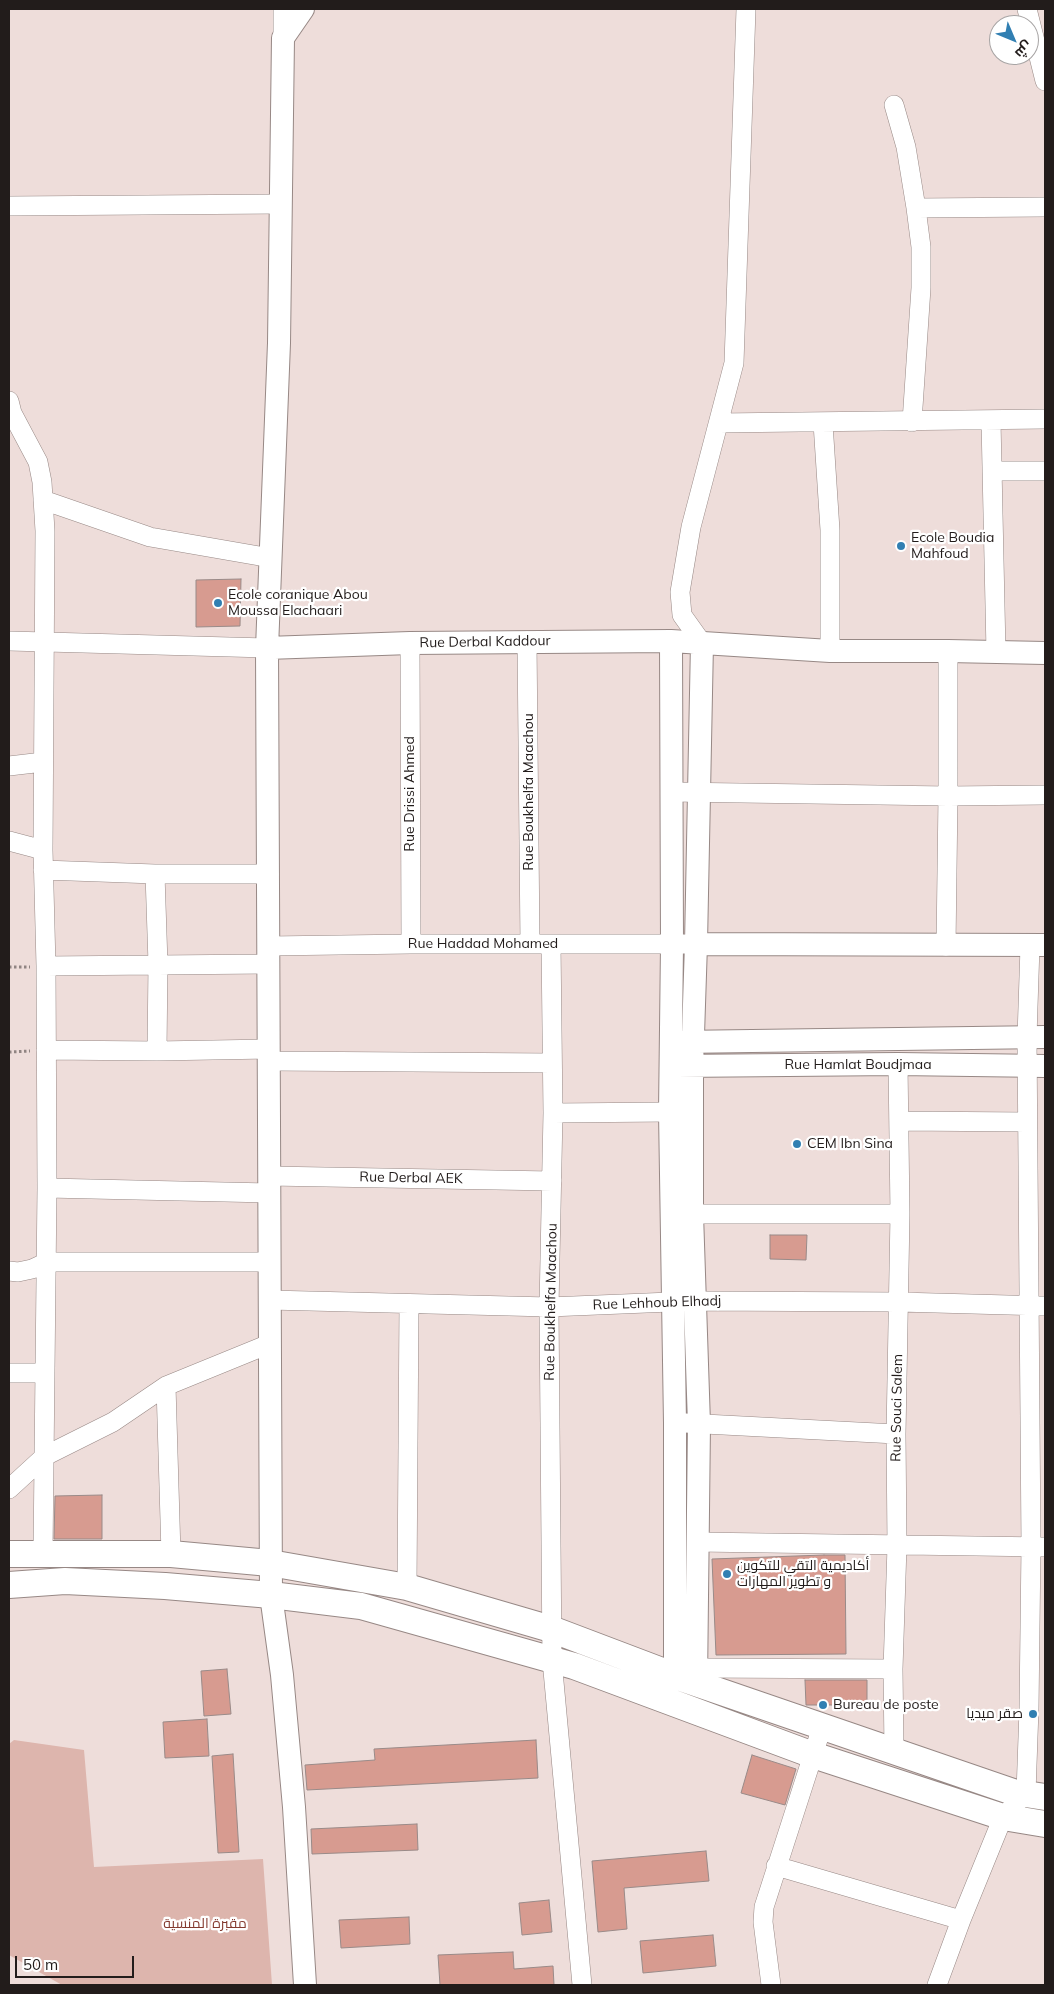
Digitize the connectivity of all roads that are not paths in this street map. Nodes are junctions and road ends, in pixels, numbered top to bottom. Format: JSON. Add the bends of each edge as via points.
{"nodes":[{"id":1,"x":283,"y":9,"type":"edge"},
{"id":2,"x":303,"y":9,"type":"edge"},
{"id":3,"x":746,"y":9,"type":"edge"},
{"id":4,"x":1026,"y":9,"type":"edge"},
{"id":5,"x":283,"y":38,"type":"junction"},
{"id":6,"x":1045,"y":81,"type":"edge"},
{"id":7,"x":894,"y":105,"type":"dead end"},
{"id":8,"x":281,"y":204,"type":"junction"},
{"id":9,"x":9,"y":205,"type":"edge"},
{"id":10,"x":1045,"y":207,"type":"edge"},
{"id":11,"x":916,"y":208,"type":"junction"},
{"id":12,"x":10,"y":409,"type":"edge"},
{"id":13,"x":1045,"y":419,"type":"edge"},
{"id":14,"x":991,"y":421,"type":"junction"},
{"id":15,"x":912,"y":422,"type":"junction"},
{"id":16,"x":719,"y":423,"type":"junction"},
{"id":17,"x":823,"y":423,"type":"junction"},
{"id":18,"x":992,"y":470,"type":"junction"},
{"id":19,"x":1045,"y":471,"type":"edge"},
{"id":20,"x":43,"y":500,"type":"junction"},
{"id":21,"x":270,"y":558,"type":"junction"},
{"id":22,"x":682,"y":615,"type":"junction"},
{"id":23,"x":9,"y":641,"type":"edge"},
{"id":24,"x":528,"y":641,"type":"junction"},
{"id":25,"x":671,"y":641,"type":"junction"},
{"id":26,"x":44,"y":642,"type":"junction"},
{"id":27,"x":410,"y":643,"type":"junction"},
{"id":28,"x":702,"y":643,"type":"junction"},
{"id":29,"x":267,"y":648,"type":"junction"},
{"id":30,"x":830,"y":651,"type":"junction"},
{"id":31,"x":948,"y":651,"type":"junction"},
{"id":32,"x":996,"y":652,"type":"junction"},
{"id":33,"x":1045,"y":653,"type":"edge"},
{"id":34,"x":44,"y":762,"type":"junction"},
{"id":35,"x":9,"y":766,"type":"edge"},
{"id":36,"x":672,"y":792,"type":"junction"},
{"id":37,"x":700,"y":793,"type":"junction"},
{"id":38,"x":1045,"y":795,"type":"edge"},
{"id":39,"x":948,"y":796,"type":"junction"},
{"id":40,"x":9,"y":841,"type":"edge"},
{"id":41,"x":43,"y":850,"type":"junction"},
{"id":42,"x":43,"y":870,"type":"junction"},
{"id":43,"x":155,"y":874,"type":"junction"},
{"id":44,"x":269,"y":874,"type":"junction"},
{"id":45,"x":410,"y":944,"type":"junction"},
{"id":46,"x":530,"y":944,"type":"junction"},
{"id":47,"x":551,"y":944,"type":"junction"},
{"id":48,"x":696,"y":944,"type":"junction"},
{"id":49,"x":672,"y":945,"type":"junction"},
{"id":50,"x":1038,"y":945,"type":"edge"},
{"id":51,"x":946,"y":946,"type":"junction"},
{"id":52,"x":268,"y":955,"type":"junction"},
{"id":53,"x":158,"y":964,"type":"junction"},
{"id":54,"x":46,"y":966,"type":"junction"},
{"id":55,"x":1036,"y":1037,"type":"edge"},
{"id":56,"x":682,"y":1042,"type":"junction"},
{"id":57,"x":46,"y":1050,"type":"junction"},
{"id":58,"x":157,"y":1051,"type":"junction"},
{"id":59,"x":269,"y":1055,"type":"junction"},
{"id":60,"x":552,"y":1063,"type":"junction"},
{"id":61,"x":898,"y":1064,"type":"junction"},
{"id":62,"x":681,"y":1066,"type":"junction"},
{"id":63,"x":1036,"y":1066,"type":"edge"},
{"id":64,"x":670,"y":1112,"type":"junction"},
{"id":65,"x":554,"y":1113,"type":"junction"},
{"id":66,"x":900,"y":1121,"type":"junction"},
{"id":67,"x":1028,"y":1122,"type":"junction"},
{"id":68,"x":552,"y":1180,"type":"junction"},
{"id":69,"x":269,"y":1185,"type":"junction"},
{"id":70,"x":47,"y":1188,"type":"junction"},
{"id":71,"x":692,"y":1214,"type":"junction"},
{"id":72,"x":900,"y":1214,"type":"junction"},
{"id":73,"x":47,"y":1262,"type":"junction"},
{"id":74,"x":269,"y":1262,"type":"junction"},
{"id":75,"x":9,"y":1271,"type":"edge"},
{"id":76,"x":268,"y":1300,"type":"junction"},
{"id":77,"x":695,"y":1301,"type":"junction"},
{"id":78,"x":672,"y":1302,"type":"junction"},
{"id":79,"x":899,"y":1302,"type":"junction"},
{"id":80,"x":409,"y":1304,"type":"junction"},
{"id":81,"x":1037,"y":1306,"type":"edge"},
{"id":82,"x":549,"y":1307,"type":"junction"},
{"id":83,"x":269,"y":1344,"type":"junction"},
{"id":84,"x":9,"y":1372,"type":"edge"},
{"id":85,"x":45,"y":1373,"type":"junction"},
{"id":86,"x":166,"y":1386,"type":"junction"},
{"id":87,"x":675,"y":1423,"type":"junction"},
{"id":88,"x":699,"y":1424,"type":"junction"},
{"id":89,"x":896,"y":1434,"type":"junction"},
{"id":90,"x":45,"y":1456,"type":"junction"},
{"id":91,"x":9,"y":1489,"type":"edge"},
{"id":92,"x":697,"y":1542,"type":"junction"},
{"id":93,"x":897,"y":1546,"type":"junction"},
{"id":94,"x":1038,"y":1547,"type":"edge"},
{"id":95,"x":43,"y":1553,"type":"junction"},
{"id":96,"x":9,"y":1554,"type":"edge"},
{"id":97,"x":171,"y":1554,"type":"junction"},
{"id":98,"x":270,"y":1563,"type":"junction"},
{"id":99,"x":9,"y":1584,"type":"edge"},
{"id":100,"x":407,"y":1587,"type":"junction"},
{"id":101,"x":271,"y":1595,"type":"junction"},
{"id":102,"x":551,"y":1629,"type":"junction"},
{"id":103,"x":552,"y":1660,"type":"junction"},
{"id":104,"x":893,"y":1669,"type":"junction"},
{"id":105,"x":689,"y":1676,"type":"junction"},
{"id":106,"x":1037,"y":1710,"type":"edge"},
{"id":107,"x":822,"y":1727,"type":"junction"},
{"id":108,"x":894,"y":1752,"type":"junction"},
{"id":109,"x":813,"y":1755,"type":"junction"},
{"id":110,"x":1035,"y":1795,"type":"edge"},
{"id":111,"x":1003,"y":1817,"type":"junction"},
{"id":112,"x":1045,"y":1824,"type":"edge"},
{"id":113,"x":776,"y":1866,"type":"junction"},
{"id":114,"x":961,"y":1920,"type":"junction"},
{"id":115,"x":775,"y":1984,"type":"edge"},
{"id":116,"x":306,"y":1985,"type":"edge"},
{"id":117,"x":582,"y":1985,"type":"edge"},
{"id":118,"x":937,"y":1985,"type":"edge"}],
"edges":[{"from":1,"to":5,"type":"street"},
{"from":2,"to":5,"type":"street"},
{"from":3,"to":16,"type":"street","via":[[734,363]]},
{"from":4,"to":6,"type":"street"},
{"from":5,"to":8,"type":"street"},
{"from":7,"to":11,"type":"street","via":[[906,147]]},
{"from":8,"to":9,"type":"street"},
{"from":8,"to":21,"type":"street"},
{"from":10,"to":11,"type":"street"},
{"from":11,"to":15,"type":"street","via":[[921,288]]},
{"from":12,"to":20,"type":"street","via":[[38,462]]},
{"from":13,"to":14,"type":"street"},
{"from":14,"to":15,"type":"street"},
{"from":14,"to":18,"type":"street"},
{"from":15,"to":17,"type":"street"},
{"from":16,"to":17,"type":"street"},
{"from":16,"to":22,"type":"street","via":[[691,527],[680,592]]},
{"from":17,"to":30,"type":"street","via":[[830,530]]},
{"from":18,"to":19,"type":"street"},
{"from":18,"to":32,"type":"street"},
{"from":20,"to":21,"type":"street","via":[[150,537]]},
{"from":20,"to":26,"type":"street"},
{"from":21,"to":29,"type":"street"},
{"from":22,"to":25,"type":"street"},
{"from":22,"to":28,"type":"street"},
{"from":23,"to":26,"type":"street"},
{"from":24,"to":25,"type":"street","name":"Rue Derbal Kaddour"},
{"from":24,"to":27,"type":"street","name":"Rue Derbal Kaddour"},
{"from":24,"to":46,"type":"street","name":"Rue Boukhelfa Maachou"},
{"from":25,"to":28,"type":"street","name":"Rue Derbal Kaddour"},
{"from":25,"to":36,"type":"street"},
{"from":26,"to":29,"type":"street"},
{"from":26,"to":34,"type":"street"},
{"from":27,"to":29,"type":"street","name":"Rue Derbal Kaddour"},
{"from":27,"to":45,"type":"street","name":"Rue Drissi Ahmed"},
{"from":28,"to":30,"type":"street","name":"Rue Derbal Kaddour"},
{"from":28,"to":37,"type":"street"},
{"from":29,"to":44,"type":"street"},
{"from":30,"to":31,"type":"street","name":"Rue Derbal Kaddour"},
{"from":31,"to":32,"type":"street","name":"Rue Derbal Kaddour"},
{"from":31,"to":39,"type":"street"},
{"from":32,"to":33,"type":"street","name":"Rue Derbal Kaddour"},
{"from":34,"to":35,"type":"street"},
{"from":34,"to":41,"type":"street"},
{"from":36,"to":37,"type":"street"},
{"from":36,"to":49,"type":"street"},
{"from":37,"to":39,"type":"street"},
{"from":37,"to":48,"type":"street"},
{"from":38,"to":39,"type":"street"},
{"from":39,"to":51,"type":"street"},
{"from":40,"to":41,"type":"street"},
{"from":41,"to":42,"type":"street"},
{"from":42,"to":43,"type":"street"},
{"from":42,"to":54,"type":"street"},
{"from":43,"to":44,"type":"street"},
{"from":43,"to":53,"type":"street"},
{"from":44,"to":52,"type":"street"},
{"from":45,"to":46,"type":"street","name":"Rue Haddad Mohamed"},
{"from":45,"to":52,"type":"street","name":"Rue Haddad Mohamed"},
{"from":46,"to":47,"type":"street","name":"Rue Haddad Mohamed"},
{"from":47,"to":49,"type":"street","name":"Rue Haddad Mohamed"},
{"from":47,"to":60,"type":"street","name":"Rue Boukhelfa Maachou"},
{"from":48,"to":49,"type":"street","name":"Rue Haddad Mohamed"},
{"from":48,"to":51,"type":"street"},
{"from":48,"to":56,"type":"street"},
{"from":49,"to":56,"type":"street"},
{"from":50,"to":51,"type":"street"},
{"from":50,"to":55,"type":"street"},
{"from":52,"to":53,"type":"street","name":"Rue Haddad Mohamed"},
{"from":52,"to":59,"type":"street"},
{"from":53,"to":54,"type":"street","name":"Rue Haddad Mohamed"},
{"from":53,"to":58,"type":"street"},
{"from":54,"to":57,"type":"street"},
{"from":55,"to":56,"type":"street","name":"Rue Hamlat Boudjmaa"},
{"from":55,"to":63,"type":"street"},
{"from":56,"to":62,"type":"street"},
{"from":57,"to":58,"type":"street"},
{"from":57,"to":70,"type":"street"},
{"from":58,"to":59,"type":"street"},
{"from":59,"to":60,"type":"street"},
{"from":59,"to":69,"type":"street"},
{"from":60,"to":65,"type":"street","name":"Rue Boukhelfa Maachou"},
{"from":61,"to":62,"type":"street","name":"Rue Hamlat Boudjmaa"},
{"from":61,"to":63,"type":"street","name":"Rue Hamlat Boudjmaa"},
{"from":61,"to":66,"type":"street","name":"Rue Souci Salem"},
{"from":62,"to":64,"type":"street"},
{"from":62,"to":71,"type":"street"},
{"from":63,"to":67,"type":"street"},
{"from":64,"to":65,"type":"street"},
{"from":64,"to":78,"type":"street"},
{"from":65,"to":68,"type":"street","name":"Rue Boukhelfa Maachou"},
{"from":66,"to":67,"type":"street"},
{"from":66,"to":72,"type":"street","name":"Rue Souci Salem"},
{"from":67,"to":81,"type":"street"},
{"from":68,"to":69,"type":"street","name":"Rue Derbal AEK"},
{"from":68,"to":82,"type":"street","name":"Rue Boukhelfa Maachou"},
{"from":69,"to":70,"type":"street","name":"Rue Derbal AEK"},
{"from":69,"to":74,"type":"street"},
{"from":70,"to":73,"type":"street"},
{"from":71,"to":72,"type":"street"},
{"from":71,"to":77,"type":"street"},
{"from":72,"to":79,"type":"street","name":"Rue Souci Salem"},
{"from":73,"to":74,"type":"street"},
{"from":73,"to":75,"type":"street","via":[[32,1269]]},
{"from":73,"to":85,"type":"street"},
{"from":74,"to":76,"type":"street"},
{"from":76,"to":80,"type":"street","name":"Rue Lehhoub Elhadj"},
{"from":76,"to":83,"type":"street"},
{"from":77,"to":78,"type":"street","name":"Rue Lehhoub Elhadj"},
{"from":77,"to":79,"type":"street","name":"Rue Lehhoub Elhadj"},
{"from":77,"to":88,"type":"street"},
{"from":78,"to":82,"type":"street","name":"Rue Lehhoub Elhadj"},
{"from":78,"to":87,"type":"street"},
{"from":79,"to":81,"type":"street","name":"Rue Lehhoub Elhadj"},
{"from":79,"to":89,"type":"street","name":"Rue Souci Salem"},
{"from":80,"to":82,"type":"street","name":"Rue Lehhoub Elhadj"},
{"from":80,"to":100,"type":"street"},
{"from":81,"to":94,"type":"street"},
{"from":82,"to":102,"type":"street","name":"Rue Boukhelfa Maachou"},
{"from":83,"to":86,"type":"street"},
{"from":83,"to":98,"type":"street"},
{"from":84,"to":85,"type":"street"},
{"from":85,"to":90,"type":"street"},
{"from":86,"to":90,"type":"street","via":[[113,1422]]},
{"from":86,"to":97,"type":"street"},
{"from":87,"to":88,"type":"street"},
{"from":87,"to":105,"type":"street"},
{"from":88,"to":89,"type":"street"},
{"from":88,"to":92,"type":"street"},
{"from":89,"to":93,"type":"street","name":"Rue Souci Salem"},
{"from":90,"to":91,"type":"street"},
{"from":90,"to":95,"type":"street"},
{"from":92,"to":93,"type":"street"},
{"from":92,"to":105,"type":"street"},
{"from":93,"to":94,"type":"street"},
{"from":93,"to":104,"type":"street","name":"Rue Souci Salem"},
{"from":94,"to":106,"type":"street"},
{"from":95,"to":96,"type":"main road"},
{"from":95,"to":97,"type":"main road"},
{"from":97,"to":98,"type":"main road"},
{"from":98,"to":100,"type":"main road"},
{"from":98,"to":101,"type":"street"},
{"from":99,"to":101,"type":"main road","via":[[65,1580]]},
{"from":100,"to":102,"type":"main road"},
{"from":101,"to":103,"type":"main road","via":[[360,1606]]},
{"from":101,"to":116,"type":"street","via":[[293,1797]]},
{"from":102,"to":103,"type":"street","name":"Rue Boukhelfa Maachou"},
{"from":102,"to":105,"type":"main road"},
{"from":103,"to":109,"type":"main road"},
{"from":103,"to":117,"type":"street","name":"Rue Boukhelfa Maachou"},
{"from":104,"to":105,"type":"street"},
{"from":104,"to":108,"type":"street","name":"Rue Souci Salem"},
{"from":105,"to":107,"type":"main road"},
{"from":106,"to":110,"type":"street"},
{"from":107,"to":108,"type":"main road"},
{"from":107,"to":109,"type":"street"},
{"from":108,"to":110,"type":"main road","via":[[1013,1792]]},
{"from":109,"to":111,"type":"main road"},
{"from":109,"to":113,"type":"street"},
{"from":110,"to":111,"type":"street"},
{"from":111,"to":112,"type":"main road"},
{"from":111,"to":114,"type":"street"},
{"from":113,"to":114,"type":"street"},
{"from":113,"to":115,"type":"street","via":[[763,1922]]},
{"from":114,"to":118,"type":"street"}]}
